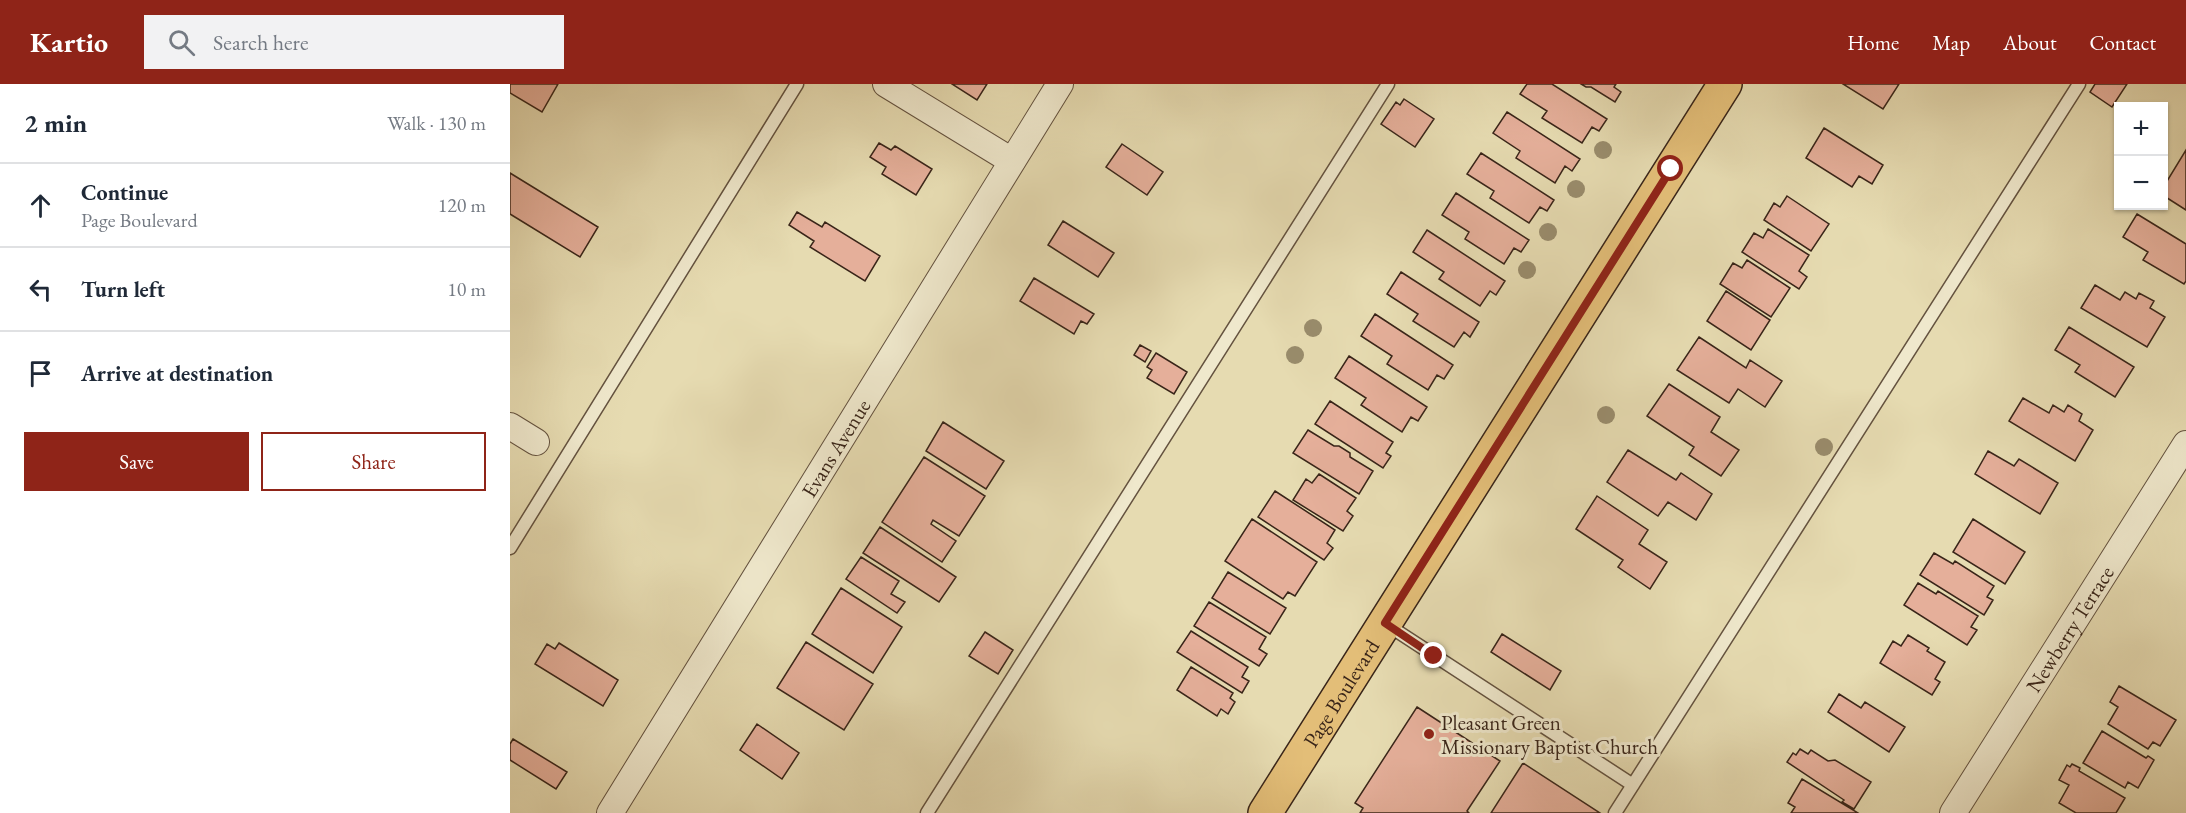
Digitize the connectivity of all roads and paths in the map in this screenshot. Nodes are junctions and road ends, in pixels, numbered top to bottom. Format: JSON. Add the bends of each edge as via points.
{"nodes":[{"id":1,"x":796,"y":84,"type":"edge"},
{"id":2,"x":886,"y":84,"type":"edge"},
{"id":3,"x":1060,"y":84,"type":"edge"},
{"id":4,"x":1388,"y":84,"type":"edge"},
{"id":5,"x":1725,"y":84,"type":"edge"},
{"id":6,"x":2079,"y":84,"type":"edge"},
{"id":7,"x":1012,"y":161,"type":"junction"},
{"id":8,"x":510,"y":426,"type":"edge"},
{"id":9,"x":536,"y":442,"type":"dead end"},
{"id":10,"x":2186,"y":444,"type":"edge"},
{"id":11,"x":510,"y":548,"type":"edge"},
{"id":12,"x":1385,"y":623,"type":"junction"},
{"id":13,"x":1633,"y":785,"type":"junction"},
{"id":14,"x":610,"y":813,"type":"edge"},
{"id":15,"x":927,"y":813,"type":"edge"},
{"id":16,"x":1265,"y":813,"type":"edge"},
{"id":17,"x":1615,"y":813,"type":"edge"},
{"id":18,"x":1953,"y":813,"type":"edge"}],
"edges":[{"from":1,"to":11,"type":"lane"},
{"from":2,"to":7,"type":"street"},
{"from":3,"to":7,"type":"street","name":"Evans Avenue"},
{"from":4,"to":15,"type":"lane"},
{"from":5,"to":12,"type":"main road","name":"Page Boulevard"},
{"from":6,"to":13,"type":"lane"},
{"from":7,"to":14,"type":"street","name":"Evans Avenue"},
{"from":8,"to":9,"type":"street"},
{"from":10,"to":18,"type":"street","name":"Newberry Terrace"},
{"from":12,"to":13,"type":"lane"},
{"from":12,"to":16,"type":"main road","name":"Page Boulevard"},
{"from":13,"to":17,"type":"lane"}]}
